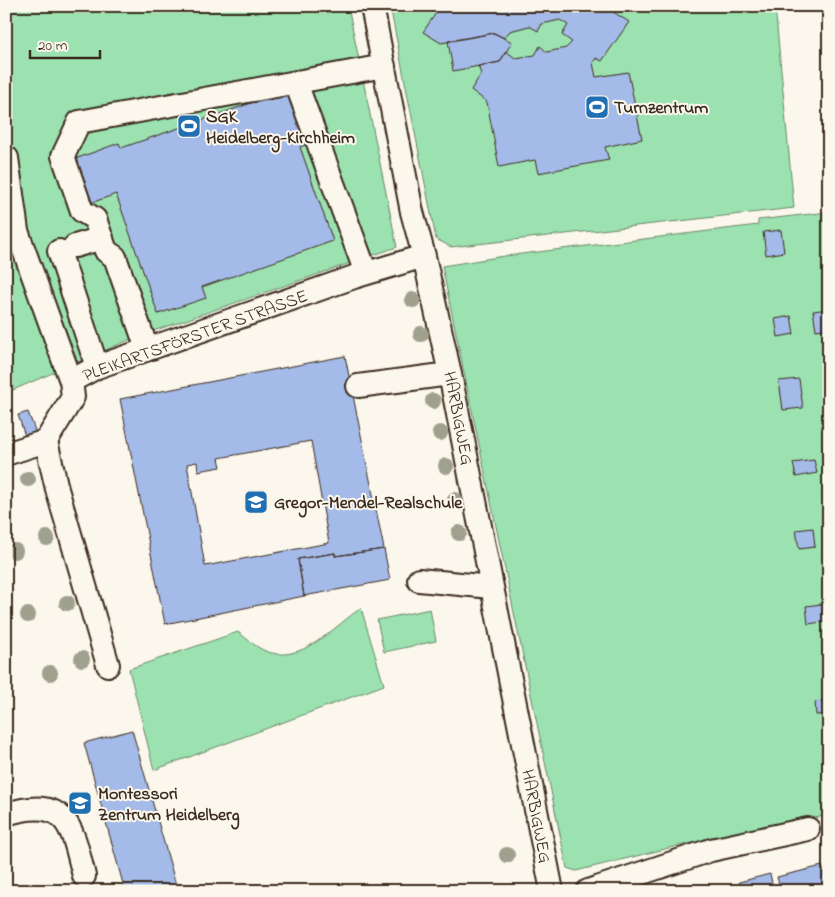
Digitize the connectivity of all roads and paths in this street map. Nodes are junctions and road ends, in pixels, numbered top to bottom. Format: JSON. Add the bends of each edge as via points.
{"nodes":[{"id":1,"x":372,"y":6,"type":"edge"},
{"id":2,"x":384,"y":66,"type":"junction"},
{"id":3,"x":296,"y":83,"type":"junction"},
{"id":4,"x":8,"y":158,"type":"dead end"},
{"id":5,"x":102,"y":238,"type":"junction"},
{"id":6,"x":424,"y":256,"type":"junction"},
{"id":7,"x":366,"y":273,"type":"junction"},
{"id":8,"x":147,"y":349,"type":"junction"},
{"id":9,"x":97,"y":368,"type":"junction"},
{"id":10,"x":450,"y":374,"type":"junction"},
{"id":11,"x":70,"y":381,"type":"junction"},
{"id":12,"x":358,"y":386,"type":"dead end"},
{"id":13,"x":46,"y":441,"type":"junction"},
{"id":14,"x":6,"y":454,"type":"edge"},
{"id":15,"x":419,"y":580,"type":"dead end"},
{"id":16,"x":491,"y":587,"type":"junction"},
{"id":17,"x":108,"y":665,"type":"dead end"},
{"id":18,"x":6,"y":814,"type":"edge"},
{"id":19,"x":808,"y":829,"type":"dead end"},
{"id":20,"x":84,"y":876,"type":"dead end"},
{"id":21,"x":552,"y":891,"type":"edge"},
{"id":22,"x":588,"y":891,"type":"edge"}],
"edges":[{"from":1,"to":2,"type":"street","name":"HARBIGWEG"},
{"from":2,"to":3,"type":"street"},
{"from":2,"to":6,"type":"street","name":"HARBIGWEG","via":[[412,212]]},
{"from":3,"to":5,"type":"street","via":[[79,122],[63,156],[82,212],[95,218]]},
{"from":3,"to":7,"type":"street"},
{"from":4,"to":11,"type":"street","via":[[17,231]]},
{"from":5,"to":8,"type":"street","via":[[106,251],[116,257]]},
{"from":5,"to":9,"type":"street","via":[[67,249]]},
{"from":6,"to":7,"type":"street","name":"PLEIKARTSFÖRSTER STRASSE"},
{"from":6,"to":10,"type":"street","name":"HARBIGWEG"},
{"from":7,"to":8,"type":"street","name":"PLEIKARTSFÖRSTER STRASSE"},
{"from":8,"to":9,"type":"street","name":"PLEIKARTSFÖRSTER STRASSE"},
{"from":9,"to":11,"type":"street","name":"PLEIKARTSFÖRSTER STRASSE"},
{"from":10,"to":12,"type":"street"},
{"from":10,"to":16,"type":"street","name":"HARBIGWEG"},
{"from":11,"to":13,"type":"street","name":"PLEIKARTSFÖRSTER STRASSE","via":[[73,397]]},
{"from":13,"to":14,"type":"street"},
{"from":13,"to":17,"type":"street"},
{"from":15,"to":16,"type":"street"},
{"from":16,"to":21,"type":"street","name":"HARBIGWEG"},
{"from":18,"to":20,"type":"street","via":[[40,808],[60,814],[75,840]]},
{"from":19,"to":22,"type":"street","via":[[711,850]]}]}
